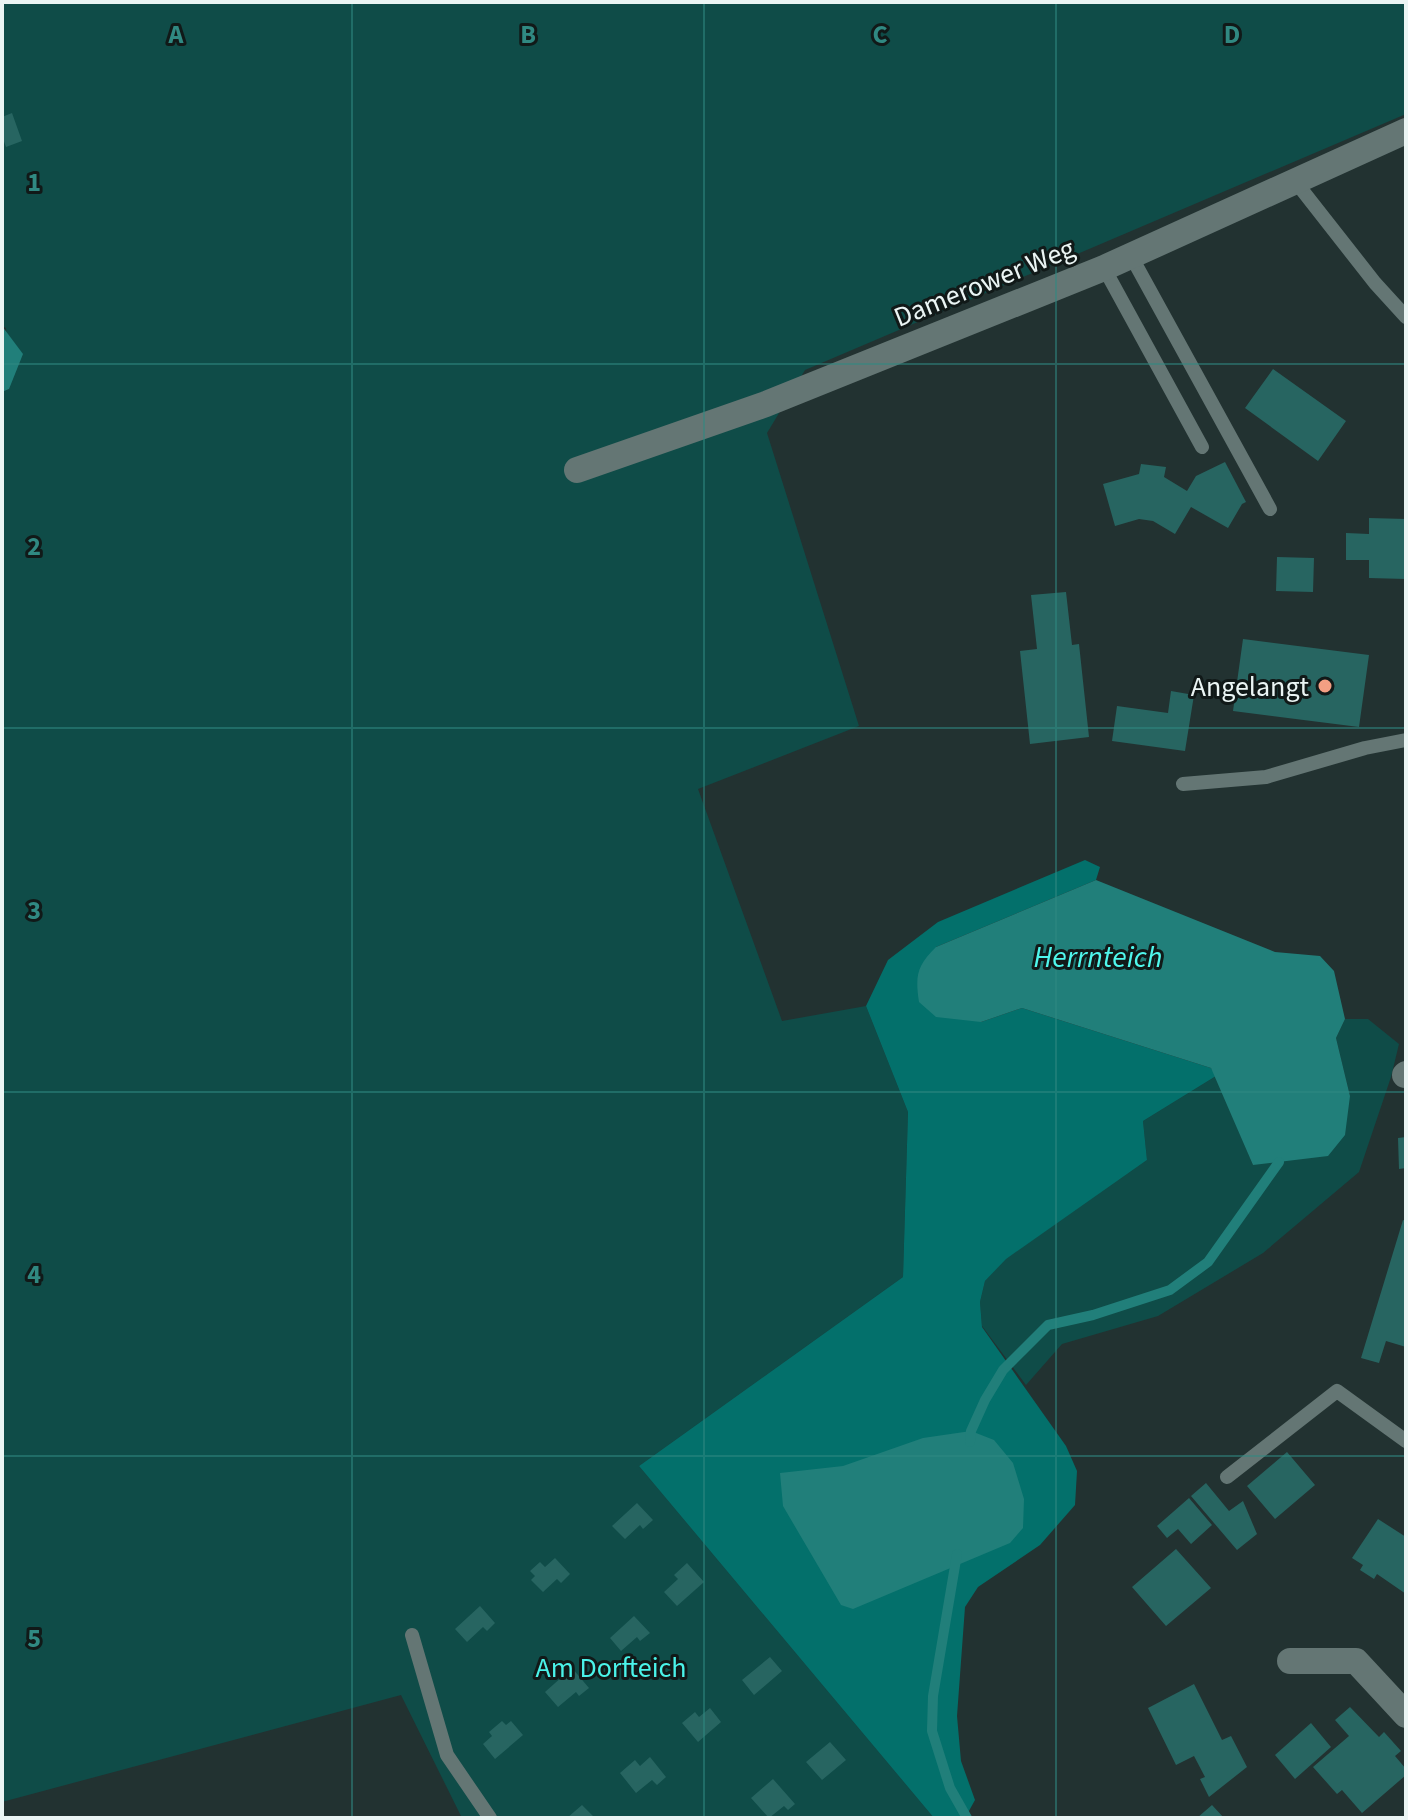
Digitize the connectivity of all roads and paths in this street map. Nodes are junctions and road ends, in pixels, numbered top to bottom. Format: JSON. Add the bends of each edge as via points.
{"nodes":[{"id":1,"x":1406,"y":131,"type":"edge"},
{"id":2,"x":1295,"y":181,"type":"junction"},
{"id":3,"x":1131,"y":256,"type":"junction"},
{"id":4,"x":1104,"y":268,"type":"junction"},
{"id":5,"x":1406,"y":317,"type":"edge"},
{"id":6,"x":1202,"y":447,"type":"dead end"},
{"id":7,"x":577,"y":470,"type":"dead end"},
{"id":8,"x":1270,"y":509,"type":"dead end"},
{"id":9,"x":1406,"y":740,"type":"edge"},
{"id":10,"x":1183,"y":784,"type":"dead end"},
{"id":11,"x":1406,"y":1441,"type":"edge"},
{"id":12,"x":1227,"y":1477,"type":"dead end"},
{"id":13,"x":412,"y":1635,"type":"dead end"},
{"id":14,"x":1290,"y":1661,"type":"dead end"},
{"id":15,"x":1406,"y":1715,"type":"edge"},
{"id":16,"x":490,"y":1818,"type":"edge"}],
"edges":[{"from":1,"to":2,"type":"street","name":"Damerower Weg"},
{"from":2,"to":3,"type":"street","name":"Damerower Weg"},
{"from":2,"to":5,"type":"lane"},
{"from":3,"to":4,"type":"street","name":"Damerower Weg"},
{"from":3,"to":8,"type":"lane"},
{"from":4,"to":6,"type":"lane"},
{"from":4,"to":7,"type":"street","name":"Damerower Weg","via":[[766,404]]},
{"from":9,"to":10,"type":"lane","via":[[1266,777]]},
{"from":11,"to":12,"type":"lane","via":[[1337,1391]]},
{"from":13,"to":16,"type":"lane","via":[[447,1755]]},
{"from":14,"to":15,"type":"street","via":[[1356,1661]]}]}
